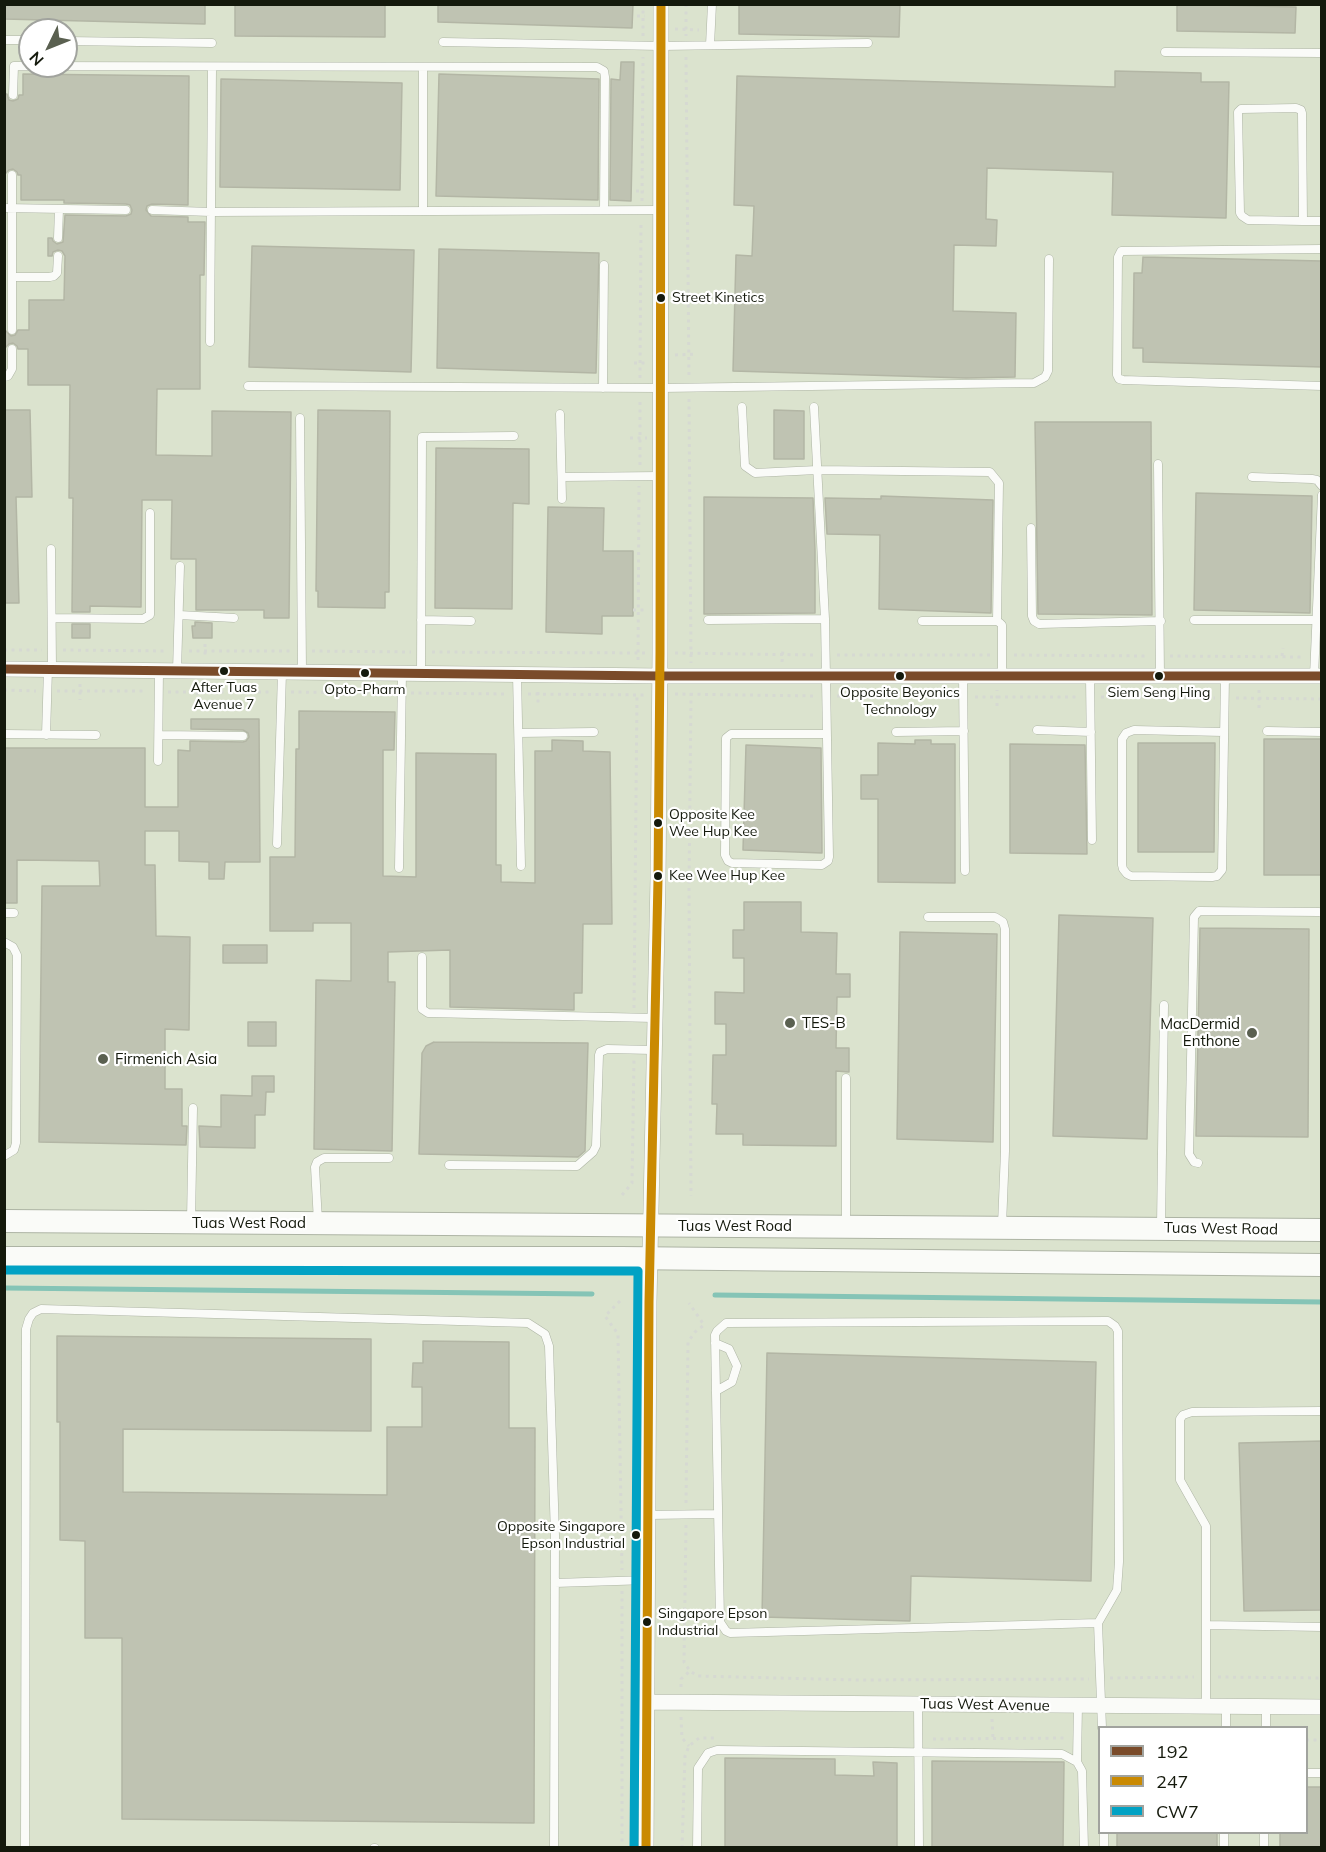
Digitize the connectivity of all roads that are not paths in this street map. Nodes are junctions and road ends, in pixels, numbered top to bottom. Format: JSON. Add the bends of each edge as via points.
{"nodes":[{"id":1,"x":661,"y":4,"type":"edge"},
{"id":2,"x":712,"y":4,"type":"edge"},
{"id":3,"x":78,"y":41,"type":"edge"},
{"id":4,"x":444,"y":42,"type":"dead end"},
{"id":5,"x":212,"y":43,"type":"dead end"},
{"id":6,"x":868,"y":43,"type":"dead end"},
{"id":7,"x":711,"y":45,"type":"junction"},
{"id":8,"x":661,"y":46,"type":"junction"},
{"id":9,"x":1165,"y":52,"type":"dead end"},
{"id":10,"x":1322,"y":53,"type":"edge"},
{"id":11,"x":423,"y":67,"type":"junction"},
{"id":12,"x":212,"y":68,"type":"junction"},
{"id":13,"x":13,"y":95,"type":"dead end"},
{"id":14,"x":12,"y":175,"type":"dead end"},
{"id":15,"x":8,"y":208,"type":"edge"},
{"id":16,"x":59,"y":209,"type":"junction"},
{"id":17,"x":126,"y":210,"type":"dead end"},
{"id":18,"x":152,"y":210,"type":"dead end"},
{"id":19,"x":423,"y":210,"type":"junction"},
{"id":20,"x":604,"y":210,"type":"junction"},
{"id":21,"x":661,"y":210,"type":"junction"},
{"id":22,"x":211,"y":212,"type":"junction"},
{"id":23,"x":1303,"y":221,"type":"junction"},
{"id":24,"x":1322,"y":221,"type":"edge"},
{"id":25,"x":58,"y":238,"type":"dead end"},
{"id":26,"x":1322,"y":249,"type":"edge"},
{"id":27,"x":58,"y":256,"type":"dead end"},
{"id":28,"x":1049,"y":259,"type":"dead end"},
{"id":29,"x":604,"y":265,"type":"dead end"},
{"id":30,"x":12,"y":277,"type":"junction"},
{"id":31,"x":12,"y":330,"type":"dead end"},
{"id":32,"x":210,"y":342,"type":"dead end"},
{"id":33,"x":12,"y":349,"type":"dead end"},
{"id":34,"x":4,"y":377,"type":"edge"},
{"id":35,"x":248,"y":386,"type":"dead end"},
{"id":36,"x":1322,"y":386,"type":"edge"},
{"id":37,"x":603,"y":388,"type":"junction"},
{"id":38,"x":661,"y":388,"type":"junction"},
{"id":39,"x":742,"y":407,"type":"dead end"},
{"id":40,"x":814,"y":407,"type":"dead end"},
{"id":41,"x":560,"y":414,"type":"dead end"},
{"id":42,"x":300,"y":418,"type":"dead end"},
{"id":43,"x":514,"y":436,"type":"dead end"},
{"id":44,"x":1158,"y":464,"type":"dead end"},
{"id":45,"x":817,"y":470,"type":"junction"},
{"id":46,"x":660,"y":476,"type":"junction"},
{"id":47,"x":562,"y":477,"type":"junction"},
{"id":48,"x":1252,"y":477,"type":"dead end"},
{"id":49,"x":1322,"y":486,"type":"edge"},
{"id":50,"x":1322,"y":495,"type":"edge"},
{"id":51,"x":562,"y":499,"type":"dead end"},
{"id":52,"x":150,"y":513,"type":"dead end"},
{"id":53,"x":1031,"y":528,"type":"dead end"},
{"id":54,"x":51,"y":549,"type":"dead end"},
{"id":55,"x":180,"y":566,"type":"dead end"},
{"id":56,"x":179,"y":615,"type":"junction"},
{"id":57,"x":52,"y":618,"type":"junction"},
{"id":58,"x":234,"y":618,"type":"dead end"},
{"id":59,"x":421,"y":620,"type":"junction"},
{"id":60,"x":708,"y":620,"type":"dead end"},
{"id":61,"x":825,"y":620,"type":"junction"},
{"id":62,"x":1194,"y":620,"type":"dead end"},
{"id":63,"x":1316,"y":620,"type":"junction"},
{"id":64,"x":471,"y":621,"type":"dead end"},
{"id":65,"x":922,"y":621,"type":"dead end"},
{"id":66,"x":997,"y":621,"type":"junction"},
{"id":67,"x":1161,"y":621,"type":"junction"},
{"id":68,"x":4,"y":669,"type":"edge"},
{"id":69,"x":50,"y":669,"type":"junction"},
{"id":70,"x":159,"y":670,"type":"junction"},
{"id":71,"x":177,"y":671,"type":"junction"},
{"id":72,"x":282,"y":672,"type":"junction"},
{"id":73,"x":302,"y":672,"type":"junction"},
{"id":74,"x":402,"y":673,"type":"junction"},
{"id":75,"x":421,"y":673,"type":"junction"},
{"id":76,"x":518,"y":674,"type":"junction"},
{"id":77,"x":825,"y":675,"type":"junction"},
{"id":78,"x":963,"y":675,"type":"junction"},
{"id":79,"x":660,"y":676,"type":"junction"},
{"id":80,"x":1002,"y":676,"type":"junction"},
{"id":81,"x":1090,"y":676,"type":"junction"},
{"id":82,"x":1160,"y":676,"type":"junction"},
{"id":83,"x":1225,"y":676,"type":"junction"},
{"id":84,"x":1318,"y":676,"type":"edge"},
{"id":85,"x":1037,"y":730,"type":"dead end"},
{"id":86,"x":964,"y":731,"type":"junction"},
{"id":87,"x":1268,"y":731,"type":"dead end"},
{"id":88,"x":594,"y":732,"type":"dead end"},
{"id":89,"x":896,"y":732,"type":"dead end"},
{"id":90,"x":1091,"y":732,"type":"junction"},
{"id":91,"x":1223,"y":732,"type":"junction"},
{"id":92,"x":1322,"y":732,"type":"edge"},
{"id":93,"x":519,"y":733,"type":"junction"},
{"id":94,"x":4,"y":734,"type":"edge"},
{"id":95,"x":826,"y":734,"type":"junction"},
{"id":96,"x":46,"y":735,"type":"junction"},
{"id":97,"x":96,"y":735,"type":"dead end"},
{"id":98,"x":159,"y":735,"type":"junction"},
{"id":99,"x":243,"y":736,"type":"dead end"},
{"id":100,"x":158,"y":761,"type":"dead end"},
{"id":101,"x":1092,"y":840,"type":"dead end"},
{"id":102,"x":277,"y":844,"type":"dead end"},
{"id":103,"x":521,"y":866,"type":"dead end"},
{"id":104,"x":399,"y":868,"type":"dead end"},
{"id":105,"x":964,"y":871,"type":"dead end"},
{"id":106,"x":4,"y":913,"type":"edge"},
{"id":107,"x":14,"y":913,"type":"dead end"},
{"id":108,"x":1322,"y":913,"type":"edge"},
{"id":109,"x":928,"y":917,"type":"dead end"},
{"id":110,"x":4,"y":942,"type":"edge"},
{"id":111,"x":422,"y":957,"type":"dead end"},
{"id":112,"x":1164,"y":1005,"type":"dead end"},
{"id":113,"x":654,"y":1018,"type":"junction"},
{"id":114,"x":653,"y":1050,"type":"junction"},
{"id":115,"x":846,"y":1078,"type":"dead end"},
{"id":116,"x":193,"y":1108,"type":"dead end"},
{"id":117,"x":4,"y":1156,"type":"edge"},
{"id":118,"x":389,"y":1158,"type":"dead end"},
{"id":119,"x":1198,"y":1163,"type":"dead end"},
{"id":120,"x":448,"y":1165,"type":"dead end"},
{"id":121,"x":4,"y":1221,"type":"edge"},
{"id":122,"x":191,"y":1222,"type":"junction"},
{"id":123,"x":318,"y":1223,"type":"junction"},
{"id":124,"x":651,"y":1225,"type":"junction"},
{"id":125,"x":846,"y":1227,"type":"junction"},
{"id":126,"x":1002,"y":1228,"type":"junction"},
{"id":127,"x":1161,"y":1228,"type":"junction"},
{"id":128,"x":1322,"y":1230,"type":"edge"},
{"id":129,"x":4,"y":1258,"type":"edge"},
{"id":130,"x":650,"y":1259,"type":"junction"},
{"id":131,"x":1322,"y":1264,"type":"edge"},
{"id":132,"x":715,"y":1343,"type":"junction"},
{"id":133,"x":716,"y":1391,"type":"junction"},
{"id":134,"x":1322,"y":1411,"type":"edge"},
{"id":135,"x":718,"y":1514,"type":"junction"},
{"id":136,"x":648,"y":1515,"type":"junction"},
{"id":137,"x":648,"y":1580,"type":"junction"},
{"id":138,"x":555,"y":1582,"type":"junction"},
{"id":139,"x":1098,"y":1623,"type":"junction"},
{"id":140,"x":1206,"y":1625,"type":"junction"},
{"id":141,"x":1322,"y":1627,"type":"edge"},
{"id":142,"x":648,"y":1702,"type":"junction"},
{"id":143,"x":918,"y":1704,"type":"junction"},
{"id":144,"x":1078,"y":1705,"type":"junction"},
{"id":145,"x":1102,"y":1706,"type":"junction"},
{"id":146,"x":1206,"y":1706,"type":"junction"},
{"id":147,"x":1226,"y":1706,"type":"junction"},
{"id":148,"x":1266,"y":1707,"type":"junction"},
{"id":149,"x":1322,"y":1707,"type":"edge"},
{"id":150,"x":1102,"y":1726,"type":"edge"},
{"id":151,"x":1226,"y":1726,"type":"edge"},
{"id":152,"x":1266,"y":1726,"type":"edge"},
{"id":153,"x":918,"y":1753,"type":"junction"},
{"id":154,"x":1077,"y":1762,"type":"junction"},
{"id":155,"x":25,"y":1848,"type":"edge"},
{"id":156,"x":554,"y":1848,"type":"edge"},
{"id":157,"x":646,"y":1848,"type":"edge"},
{"id":158,"x":697,"y":1848,"type":"edge"},
{"id":159,"x":919,"y":1848,"type":"edge"},
{"id":160,"x":1084,"y":1848,"type":"edge"}],
"edges":[{"from":1,"to":8,"type":"street"},
{"from":2,"to":7,"type":"lane"},
{"from":3,"to":5,"type":"lane"},
{"from":4,"to":8,"type":"lane"},
{"from":6,"to":7,"type":"lane"},
{"from":7,"to":8,"type":"lane"},
{"from":8,"to":21,"type":"street"},
{"from":9,"to":10,"type":"lane"},
{"from":11,"to":12,"type":"lane"},
{"from":11,"to":19,"type":"lane"},
{"from":11,"to":20,"type":"lane","via":[[601,68],[605,77]]},
{"from":12,"to":13,"type":"lane","via":[[14,66]]},
{"from":12,"to":22,"type":"lane"},
{"from":14,"to":15,"type":"lane"},
{"from":15,"to":16,"type":"lane"},
{"from":15,"to":30,"type":"lane"},
{"from":16,"to":17,"type":"lane"},
{"from":16,"to":25,"type":"lane"},
{"from":18,"to":22,"type":"lane"},
{"from":19,"to":20,"type":"lane"},
{"from":19,"to":22,"type":"lane"},
{"from":20,"to":21,"type":"lane"},
{"from":21,"to":38,"type":"street"},
{"from":22,"to":32,"type":"lane"},
{"from":23,"to":23,"type":"lane","via":[[1248,220],[1240,213],[1241,108],[1301,110]]},
{"from":23,"to":24,"type":"lane"},
{"from":26,"to":36,"type":"lane","via":[[1121,251],[1117,375],[1123,380]]},
{"from":27,"to":30,"type":"lane","via":[[57,273],[50,278]]},
{"from":28,"to":38,"type":"lane","via":[[1048,371],[1034,383]]},
{"from":29,"to":37,"type":"lane"},
{"from":30,"to":31,"type":"lane"},
{"from":33,"to":34,"type":"lane","via":[[12,369]]},
{"from":35,"to":37,"type":"lane"},
{"from":37,"to":38,"type":"lane"},
{"from":38,"to":46,"type":"street"},
{"from":39,"to":45,"type":"lane","via":[[745,466],[755,473]]},
{"from":40,"to":45,"type":"lane"},
{"from":41,"to":47,"type":"lane"},
{"from":42,"to":73,"type":"lane"},
{"from":43,"to":59,"type":"lane","via":[[422,437]]},
{"from":44,"to":67,"type":"lane"},
{"from":45,"to":61,"type":"lane"},
{"from":45,"to":66,"type":"lane","via":[[990,472],[999,483]]},
{"from":46,"to":47,"type":"lane"},
{"from":46,"to":79,"type":"street"},
{"from":47,"to":51,"type":"lane"},
{"from":48,"to":49,"type":"lane","via":[[1312,479]]},
{"from":50,"to":63,"type":"lane"},
{"from":52,"to":57,"type":"lane","via":[[150,615],[143,620]]},
{"from":53,"to":67,"type":"lane","via":[[1034,621]]},
{"from":54,"to":57,"type":"lane"},
{"from":55,"to":56,"type":"lane"},
{"from":56,"to":58,"type":"lane"},
{"from":56,"to":71,"type":"lane"},
{"from":57,"to":69,"type":"lane"},
{"from":59,"to":64,"type":"lane"},
{"from":59,"to":75,"type":"lane"},
{"from":60,"to":61,"type":"lane"},
{"from":61,"to":77,"type":"lane"},
{"from":62,"to":63,"type":"lane"},
{"from":63,"to":84,"type":"lane"},
{"from":65,"to":66,"type":"lane"},
{"from":66,"to":80,"type":"lane","via":[[1002,625]]},
{"from":67,"to":82,"type":"lane"},
{"from":68,"to":69,"type":"street"},
{"from":69,"to":70,"type":"street"},
{"from":69,"to":96,"type":"lane"},
{"from":70,"to":71,"type":"street"},
{"from":70,"to":98,"type":"lane"},
{"from":71,"to":72,"type":"street"},
{"from":72,"to":73,"type":"street"},
{"from":72,"to":102,"type":"lane"},
{"from":73,"to":74,"type":"street"},
{"from":74,"to":75,"type":"street"},
{"from":74,"to":104,"type":"lane"},
{"from":75,"to":76,"type":"street"},
{"from":76,"to":79,"type":"street"},
{"from":76,"to":93,"type":"lane"},
{"from":77,"to":78,"type":"street"},
{"from":77,"to":79,"type":"street"},
{"from":77,"to":95,"type":"lane"},
{"from":78,"to":80,"type":"street"},
{"from":78,"to":86,"type":"lane"},
{"from":79,"to":113,"type":"street"},
{"from":80,"to":81,"type":"street"},
{"from":81,"to":82,"type":"street"},
{"from":81,"to":90,"type":"lane"},
{"from":82,"to":83,"type":"street"},
{"from":83,"to":84,"type":"street"},
{"from":83,"to":91,"type":"lane"},
{"from":85,"to":90,"type":"lane"},
{"from":86,"to":89,"type":"lane"},
{"from":86,"to":105,"type":"lane"},
{"from":87,"to":92,"type":"lane"},
{"from":88,"to":93,"type":"lane"},
{"from":90,"to":101,"type":"lane"},
{"from":91,"to":91,"type":"lane","via":[[1220,873],[1212,877],[1127,874],[1122,865],[1122,739],[1134,730]]},
{"from":93,"to":103,"type":"lane"},
{"from":94,"to":96,"type":"lane"},
{"from":95,"to":95,"type":"lane","via":[[731,734],[726,738],[728,861],[822,865],[828,861]]},
{"from":96,"to":97,"type":"lane"},
{"from":98,"to":99,"type":"lane"},
{"from":98,"to":100,"type":"lane"},
{"from":106,"to":107,"type":"lane"},
{"from":108,"to":119,"type":"lane","via":[[1199,911],[1194,917],[1189,1154]]},
{"from":109,"to":126,"type":"lane","via":[[995,917],[1005,929]]},
{"from":110,"to":117,"type":"lane","via":[[16,951],[17,979],[16,1143],[14,1150]]},
{"from":111,"to":113,"type":"lane","via":[[422,1009],[428,1013]]},
{"from":112,"to":127,"type":"lane"},
{"from":113,"to":114,"type":"street"},
{"from":114,"to":120,"type":"lane","via":[[607,1049],[598,1055],[596,1146],[577,1166]]},
{"from":114,"to":124,"type":"street"},
{"from":115,"to":125,"type":"lane"},
{"from":116,"to":122,"type":"lane"},
{"from":118,"to":123,"type":"lane","via":[[324,1158],[317,1162]]},
{"from":121,"to":122,"type":"main road","name":"Tuas West Road"},
{"from":122,"to":123,"type":"main road","name":"Tuas West Road"},
{"from":123,"to":124,"type":"main road","name":"Tuas West Road"},
{"from":124,"to":125,"type":"main road","name":"Tuas West Road"},
{"from":124,"to":130,"type":"street"},
{"from":125,"to":126,"type":"main road","name":"Tuas West Road"},
{"from":126,"to":127,"type":"main road","name":"Tuas West Road"},
{"from":127,"to":128,"type":"main road","name":"Tuas West Road"},
{"from":129,"to":130,"type":"main road"},
{"from":130,"to":131,"type":"main road"},
{"from":130,"to":136,"type":"street"},
{"from":132,"to":133,"type":"lane"},
{"from":132,"to":133,"type":"lane","via":[[729,1349],[737,1366],[732,1382]]},
{"from":132,"to":139,"type":"lane","via":[[717,1331],[726,1323],[1112,1323],[1118,1331],[1119,1562],[1117,1590]]},
{"from":133,"to":135,"type":"lane"},
{"from":134,"to":140,"type":"lane","via":[[1192,1412],[1183,1415],[1179,1422],[1180,1480],[1206,1526]]},
{"from":135,"to":136,"type":"lane"},
{"from":135,"to":139,"type":"lane","via":[[720,1622],[730,1633]]},
{"from":136,"to":137,"type":"street"},
{"from":137,"to":138,"type":"lane"},
{"from":137,"to":142,"type":"street"},
{"from":138,"to":155,"type":"lane","via":[[549,1346],[545,1334],[528,1323],[41,1309],[29,1319],[26,1329]]},
{"from":138,"to":156,"type":"lane"},
{"from":139,"to":145,"type":"lane"},
{"from":140,"to":141,"type":"lane"},
{"from":140,"to":146,"type":"lane"},
{"from":142,"to":143,"type":"street","name":"Tuas West Avenue"},
{"from":142,"to":157,"type":"street"},
{"from":143,"to":144,"type":"street","name":"Tuas West Avenue"},
{"from":143,"to":153,"type":"lane"},
{"from":144,"to":145,"type":"street","name":"Tuas West Avenue"},
{"from":144,"to":154,"type":"lane"},
{"from":145,"to":146,"type":"street","name":"Tuas West Avenue"},
{"from":145,"to":150,"type":"lane"},
{"from":146,"to":147,"type":"street","name":"Tuas West Avenue"},
{"from":147,"to":148,"type":"street","name":"Tuas West Avenue"},
{"from":147,"to":151,"type":"lane"},
{"from":148,"to":149,"type":"street","name":"Tuas West Avenue"},
{"from":148,"to":152,"type":"lane"},
{"from":153,"to":154,"type":"lane","via":[[1062,1754]]},
{"from":153,"to":158,"type":"lane","via":[[708,1753],[698,1768]]},
{"from":153,"to":159,"type":"lane"},
{"from":154,"to":160,"type":"lane","via":[[1082,1771]]}]}
